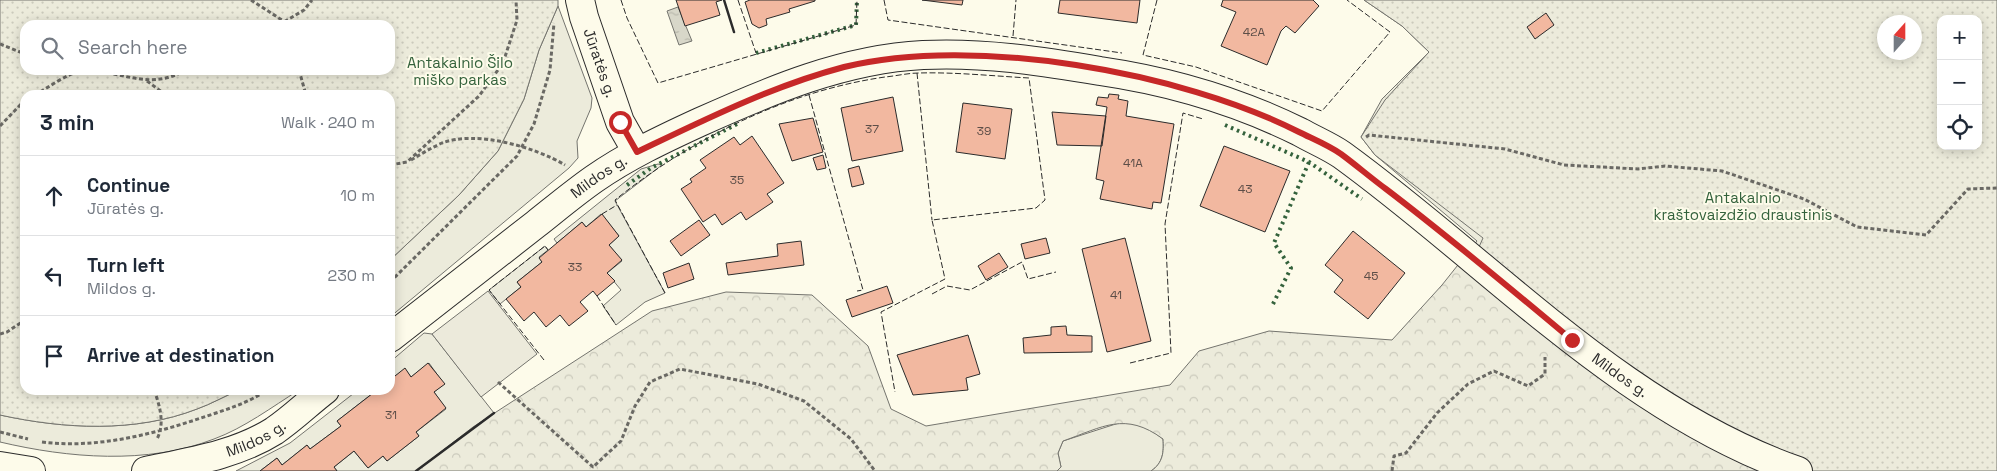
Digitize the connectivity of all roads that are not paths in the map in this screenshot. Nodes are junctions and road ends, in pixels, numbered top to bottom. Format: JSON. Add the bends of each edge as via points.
{"nodes":[{"id":1,"x":580,"y":0,"type":"edge"},
{"id":2,"x":637,"y":152,"type":"junction"},
{"id":3,"x":395,"y":334,"type":"edge"},
{"id":4,"x":319,"y":395,"type":"edge"},
{"id":5,"x":150,"y":459,"type":"edge"},
{"id":6,"x":0,"y":466,"type":"edge"},
{"id":7,"x":31,"y":471,"type":"edge"},
{"id":8,"x":1798,"y":471,"type":"edge"}],
"edges":[{"from":1,"to":2,"type":"street","name":"Jūratės g.","via":[[620,122]]},
{"from":2,"to":3,"type":"street","name":"Mildos g.","via":[[592,181]]},
{"from":2,"to":8,"type":"street","name":"Mildos g.","via":[[802,79],[872,62],[923,55],[1043,62],[1200,92],[1271,118],[1340,154],[1572,340],[1637,386],[1704,430]]},
{"from":4,"to":5,"type":"street","name":"Mildos g.","via":[[273,431],[239,447],[214,456]]},
{"from":6,"to":7,"type":"street"}]}
